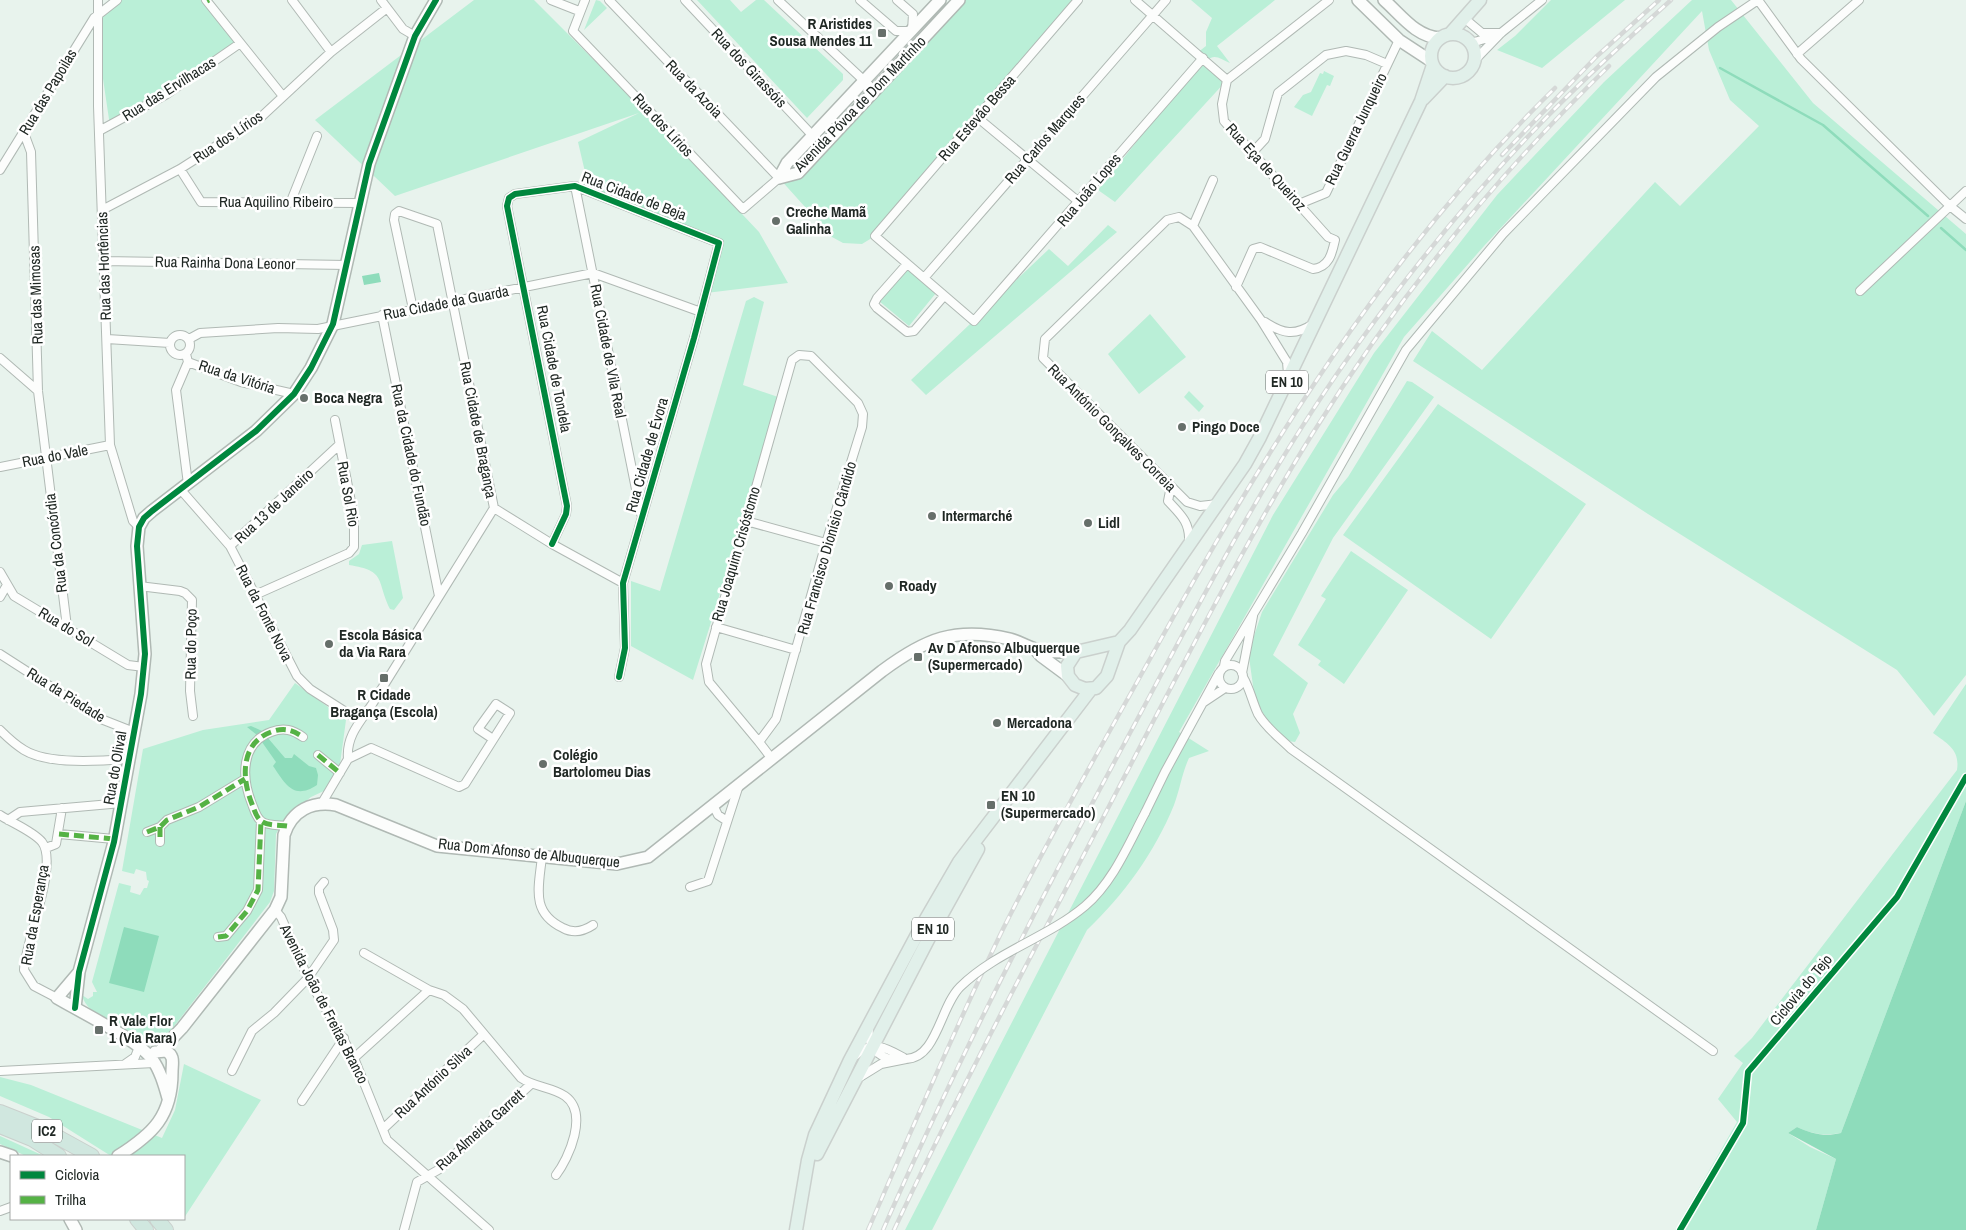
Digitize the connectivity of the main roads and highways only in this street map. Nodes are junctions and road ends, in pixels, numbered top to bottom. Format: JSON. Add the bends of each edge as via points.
{"nodes":[{"id":1,"x":1477,"y":5,"type":"edge"},
{"id":2,"x":1445,"y":36,"type":"junction"},
{"id":3,"x":1469,"y":41,"type":"junction"},
{"id":4,"x":1432,"y":63,"type":"junction"},
{"id":5,"x":1445,"y":76,"type":"junction"},
{"id":6,"x":1421,"y":101,"type":"junction"},
{"id":7,"x":1119,"y":642,"type":"junction"},
{"id":8,"x":1081,"y":650,"type":"junction"},
{"id":9,"x":1108,"y":671,"type":"junction"},
{"id":10,"x":1070,"y":679,"type":"junction"},
{"id":11,"x":1091,"y":689,"type":"junction"},
{"id":12,"x":1067,"y":719,"type":"junction"},
{"id":13,"x":997,"y":814,"type":"junction"},
{"id":14,"x":0,"y":1112,"type":"edge"},
{"id":15,"x":0,"y":1126,"type":"edge"},
{"id":16,"x":57,"y":1155,"type":"edge"},
{"id":17,"x":90,"y":1155,"type":"edge"},
{"id":18,"x":803,"y":1190,"type":"junction"},
{"id":19,"x":137,"y":1220,"type":"edge"},
{"id":20,"x":158,"y":1220,"type":"edge"},
{"id":21,"x":146,"y":1230,"type":"edge"},
{"id":22,"x":166,"y":1230,"type":"edge"},
{"id":23,"x":796,"y":1230,"type":"edge"}],
"edges":[{"from":1,"to":2,"type":"main road","number":"EN 10"},
{"from":1,"to":3,"type":"main road","number":"EN 10","via":[[1470,23]]},
{"from":2,"to":3,"type":"main road"},
{"from":2,"to":4,"type":"main road","number":"EN 10","via":[[1432,48]]},
{"from":3,"to":5,"type":"main road","number":"EN 10","via":[[1475,53],[1468,72],[1462,76]]},
{"from":4,"to":5,"type":"main road"},
{"from":4,"to":6,"type":"main road","number":"EN 10"},
{"from":5,"to":6,"type":"main road","number":"EN 10"},
{"from":6,"to":7,"type":"main road","number":"EN 10","via":[[1256,444],[1218,504]]},
{"from":7,"to":8,"type":"main road"},
{"from":7,"to":9,"type":"main road","number":"EN 10"},
{"from":8,"to":9,"type":"main road","via":[[1096,650],[1103,656]]},
{"from":8,"to":10,"type":"main road","number":"EN 10","via":[[1067,666]]},
{"from":9,"to":11,"type":"main road","number":"EN 10","via":[[1104,680]]},
{"from":10,"to":11,"type":"main road","via":[[1080,688]]},
{"from":10,"to":12,"type":"main road","number":"EN 10","via":[[1072,706]]},
{"from":11,"to":12,"type":"main road","number":"EN 10"},
{"from":12,"to":13,"type":"main road","number":"EN 10"},
{"from":13,"to":18,"type":"main road","number":"EN 10","via":[[823,1138]]},
{"from":13,"to":18,"type":"main road","number":"EN 10","via":[[939,896],[850,1060],[815,1135]]},
{"from":14,"to":17,"type":"highway","number":"IC2","via":[[43,1129]]},
{"from":15,"to":16,"type":"highway","number":"IC2","via":[[32,1139]]},
{"from":18,"to":23,"type":"main road","number":"EN 10"},
{"from":19,"to":21,"type":"highway"},
{"from":20,"to":22,"type":"highway"}]}
